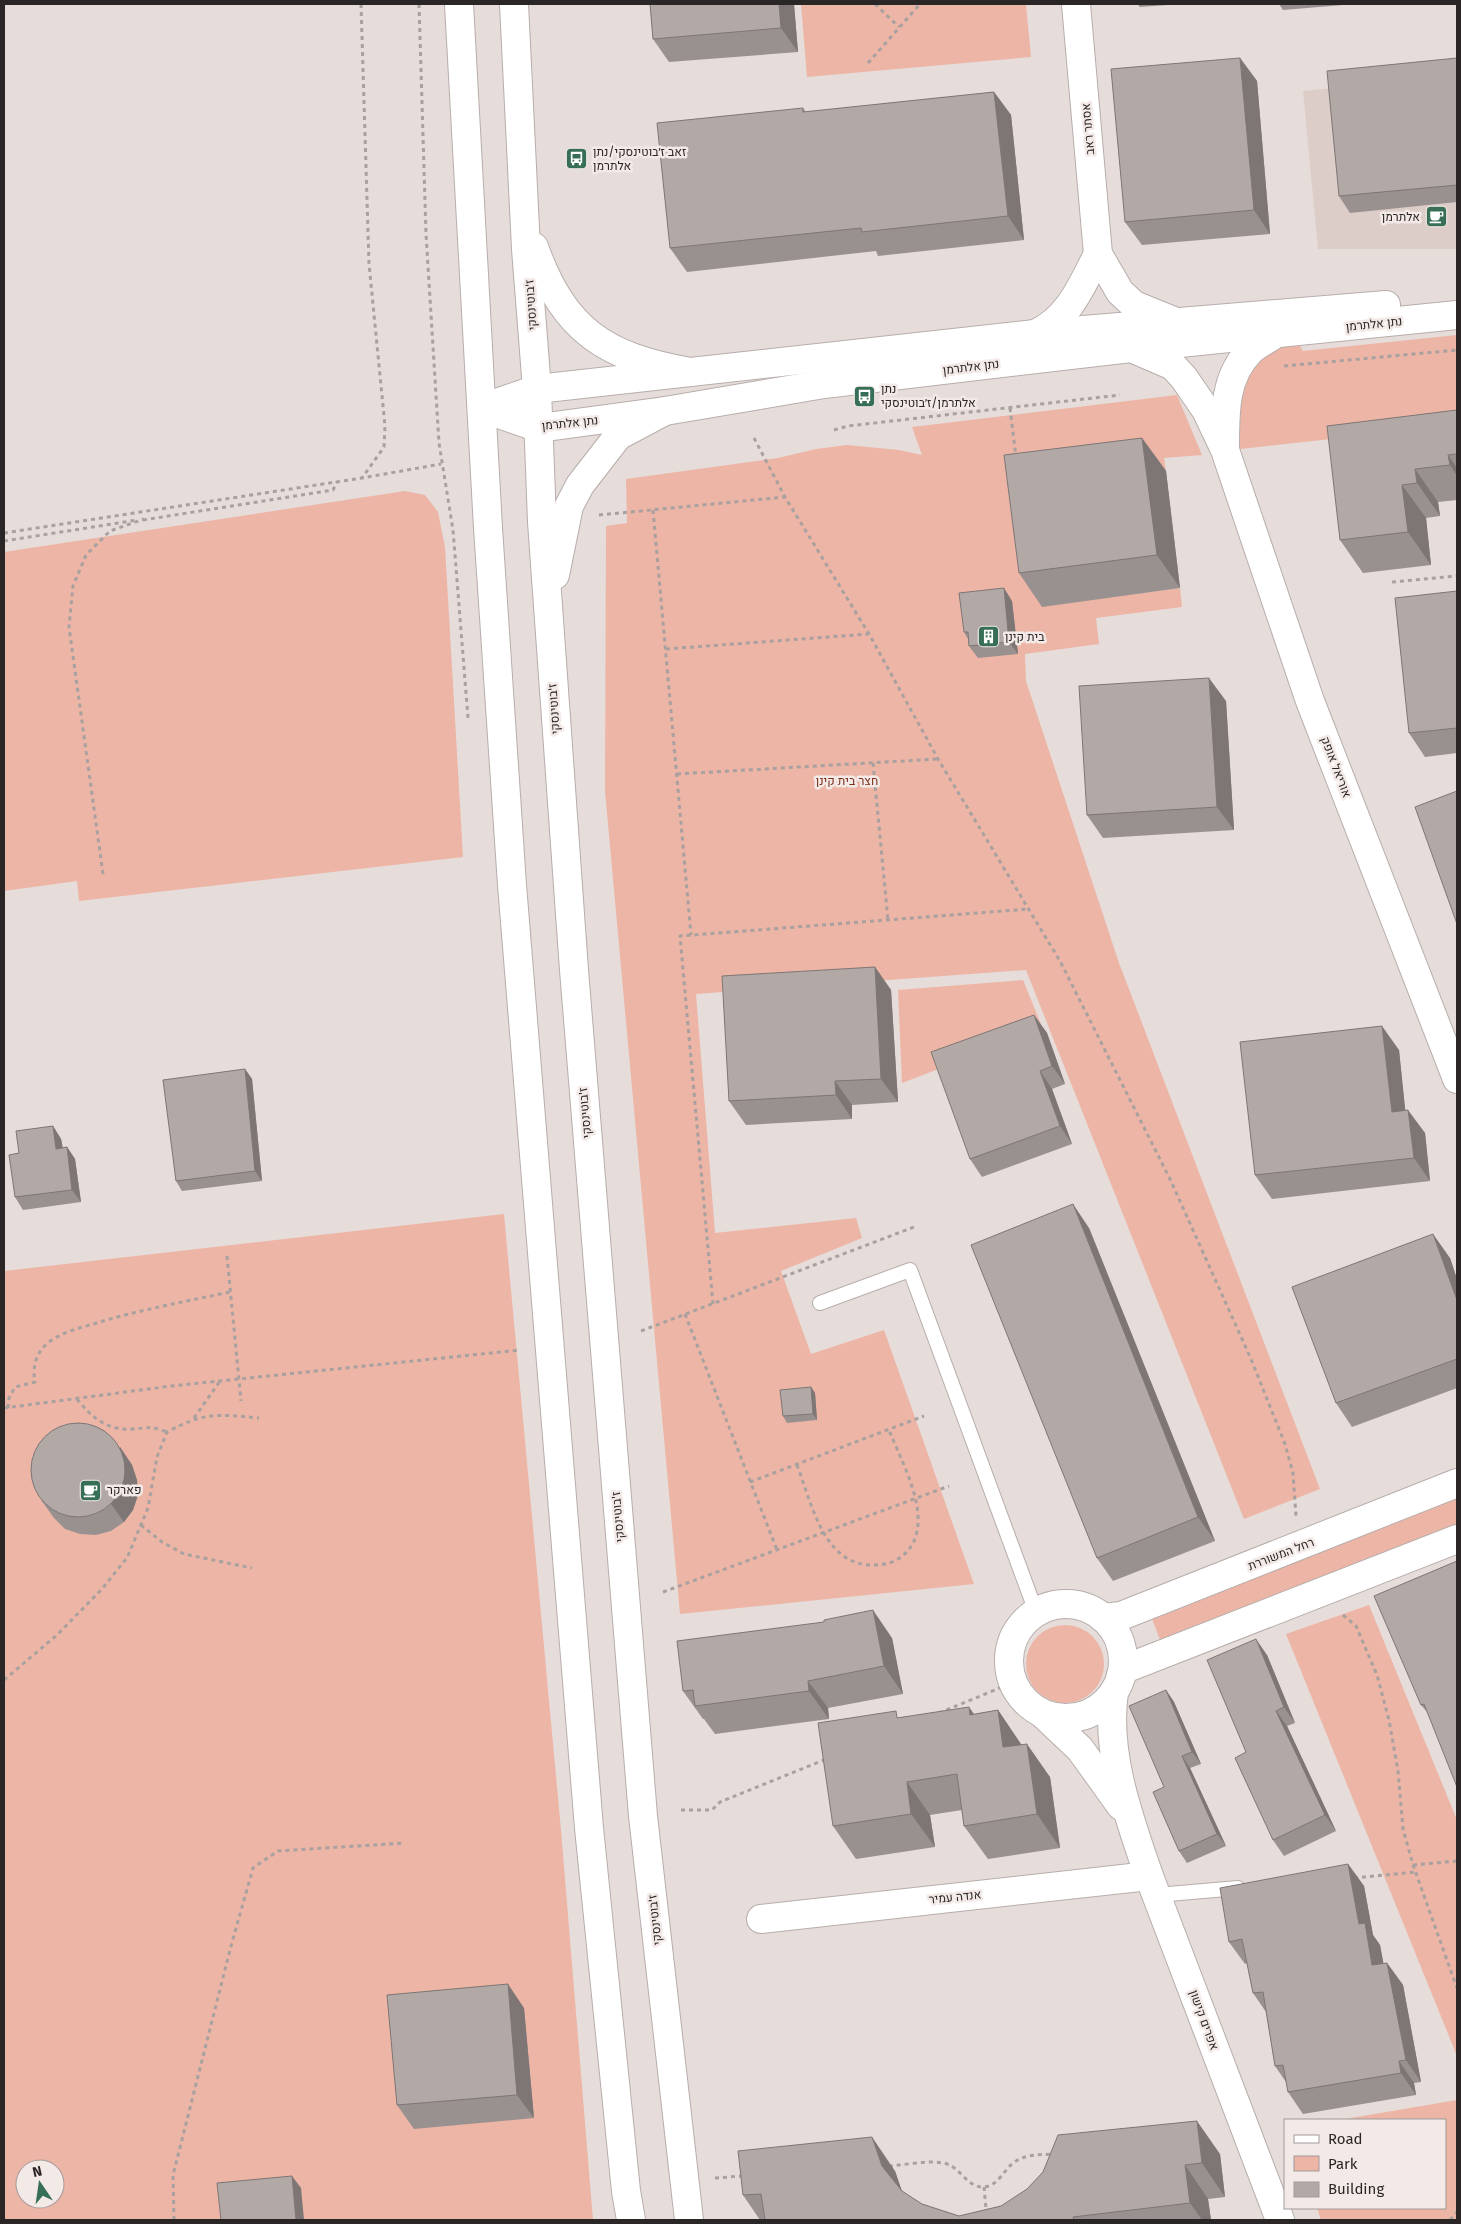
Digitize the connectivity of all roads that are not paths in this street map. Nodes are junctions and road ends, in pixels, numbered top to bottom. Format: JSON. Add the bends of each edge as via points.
{"nodes":[{"id":1,"x":459,"y":4,"type":"edge"},
{"id":2,"x":514,"y":4,"type":"edge"},
{"id":3,"x":1076,"y":4,"type":"edge"},
{"id":4,"x":525,"y":216,"type":"junction"},
{"id":5,"x":1098,"y":254,"type":"junction"},
{"id":6,"x":1457,"y":299,"type":"edge"},
{"id":7,"x":1457,"y":315,"type":"edge"},
{"id":8,"x":1176,"y":322,"type":"junction"},
{"id":9,"x":1035,"y":334,"type":"junction"},
{"id":10,"x":1272,"y":336,"type":"junction"},
{"id":11,"x":1131,"y":348,"type":"junction"},
{"id":12,"x":690,"y":372,"type":"junction"},
{"id":13,"x":537,"y":389,"type":"junction"},
{"id":14,"x":482,"y":408,"type":"junction"},
{"id":15,"x":665,"y":411,"type":"junction"},
{"id":16,"x":539,"y":428,"type":"junction"},
{"id":17,"x":1225,"y":450,"type":"junction"},
{"id":18,"x":548,"y":611,"type":"junction"},
{"id":19,"x":1457,"y":1079,"type":"edge"},
{"id":20,"x":820,"y":1303,"type":"dead end"},
{"id":21,"x":1457,"y":1483,"type":"edge"},
{"id":22,"x":1457,"y":1539,"type":"edge"},
{"id":23,"x":1036,"y":1612,"type":"junction"},
{"id":24,"x":1103,"y":1618,"type":"junction"},
{"id":25,"x":1118,"y":1684,"type":"junction"},
{"id":26,"x":1043,"y":1714,"type":"junction"},
{"id":27,"x":1130,"y":1820,"type":"junction"},
{"id":28,"x":1153,"y":1885,"type":"junction"},
{"id":29,"x":1255,"y":1886,"type":"edge"},
{"id":30,"x":761,"y":1919,"type":"dead end"},
{"id":31,"x":631,"y":2220,"type":"edge"},
{"id":32,"x":689,"y":2220,"type":"edge"},
{"id":33,"x":1280,"y":2220,"type":"edge"}],
"edges":[{"from":1,"to":14,"type":"street"},
{"from":2,"to":4,"type":"street","name":"ז'בוטינסקי"},
{"from":3,"to":5,"type":"street","name":"אסתר ראב"},
{"from":4,"to":12,"type":"street","via":[[546,278],[570,316],[584,330],[629,358]]},
{"from":4,"to":13,"type":"street","name":"ז'בוטינסקי"},
{"from":5,"to":8,"type":"street","name":"אסתר ראב","via":[[1120,292],[1134,305]]},
{"from":5,"to":9,"type":"street","via":[[1076,298],[1049,328]]},
{"from":6,"to":8,"type":"street","name":"נתן אלתרמן"},
{"from":7,"to":10,"type":"street","name":"נתן אלתרמן"},
{"from":8,"to":9,"type":"street","name":"נתן אלתרמן"},
{"from":9,"to":12,"type":"street","name":"נתן אלתרמן"},
{"from":10,"to":11,"type":"street","name":"נתן אלתרמן"},
{"from":10,"to":17,"type":"street","name":"אוריאל אופק","via":[[1250,351],[1232,378],[1225,409]]},
{"from":11,"to":15,"type":"street","name":"נתן אלתרמן","via":[[824,384]]},
{"from":11,"to":17,"type":"street","name":"אוריאל אופק","via":[[1173,366],[1206,410]]},
{"from":12,"to":13,"type":"street","name":"נתן אלתרמן"},
{"from":13,"to":14,"type":"street","name":"נתן אלתרמן"},
{"from":13,"to":16,"type":"street","name":"ז'בוטינסקי"},
{"from":14,"to":16,"type":"street","name":"נתן אלתרמן"},
{"from":14,"to":31,"type":"street","via":[[506,795],[589,1828]]},
{"from":15,"to":16,"type":"street","name":"נתן אלתרמן"},
{"from":15,"to":18,"type":"street","via":[[618,436],[580,485],[569,506]]},
{"from":16,"to":18,"type":"street","name":"ז'בוטינסקי"},
{"from":17,"to":19,"type":"street","name":"אוריאל אופק","via":[[1310,701]]},
{"from":18,"to":32,"type":"street","name":"ז'בוטינסקי","via":[[572,952],[643,1816]]},
{"from":20,"to":23,"type":"lane","via":[[910,1270]]},
{"from":21,"to":24,"type":"street","name":"רחל המשוררת","via":[[1121,1616]]},
{"from":22,"to":25,"type":"street","via":[[1126,1668]]},
{"from":23,"to":24,"type":"street","via":[[1053,1605],[1071,1604],[1088,1608]]},
{"from":23,"to":26,"type":"street","via":[[1012,1639],[1008,1665],[1012,1683],[1028,1705]]},
{"from":24,"to":25,"type":"street","via":[[1115,1631],[1122,1648]]},
{"from":25,"to":26,"type":"street","via":[[1103,1705],[1088,1714],[1060,1719]]},
{"from":25,"to":27,"type":"street","name":"אפרים קישון","via":[[1111,1712],[1113,1738]]},
{"from":26,"to":27,"type":"street","name":"אפרים קישון","via":[[1089,1760]]},
{"from":27,"to":28,"type":"street","name":"אפרים קישון"},
{"from":28,"to":29,"type":"lane"},
{"from":28,"to":30,"type":"street","name":"אנדה עמיר"},
{"from":28,"to":33,"type":"street","name":"אפרים קישון"}]}
